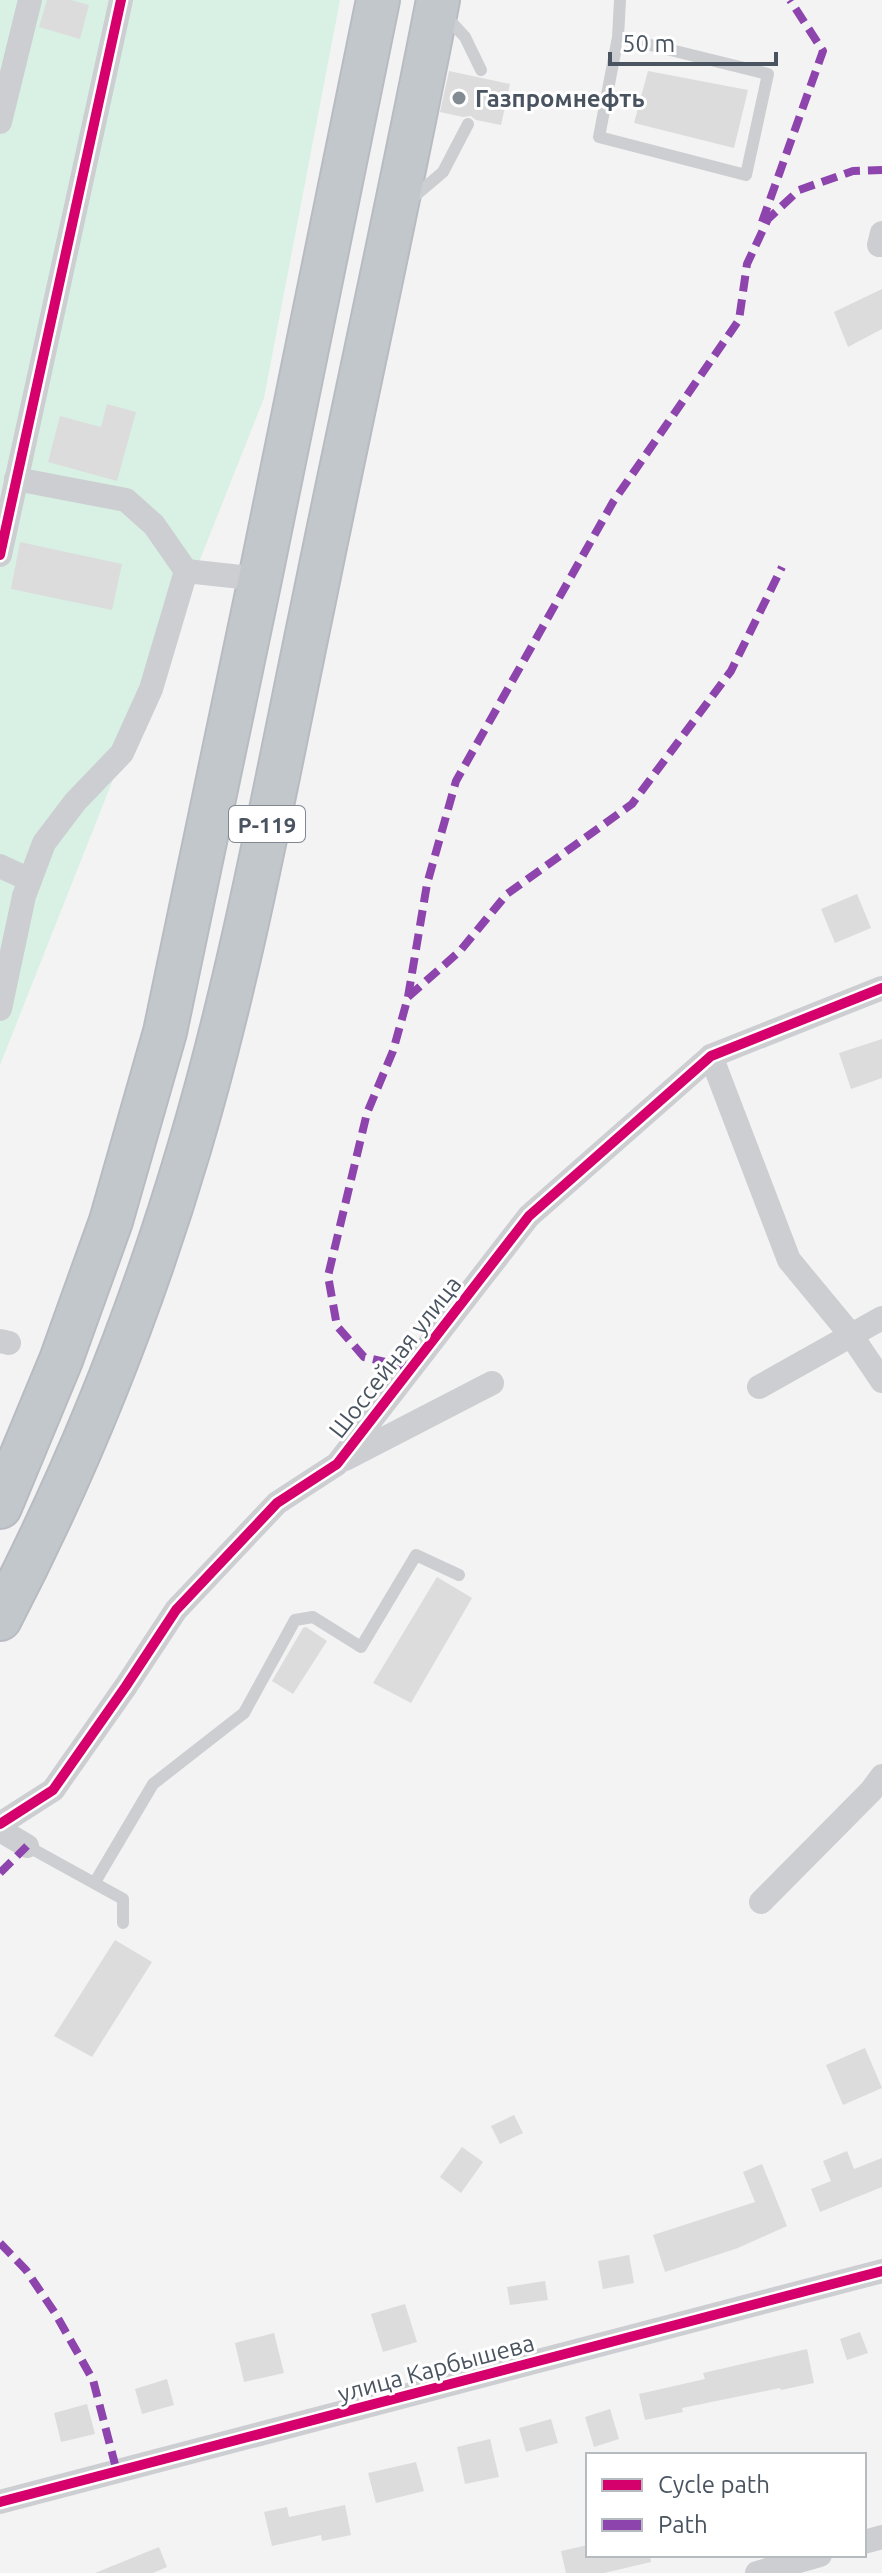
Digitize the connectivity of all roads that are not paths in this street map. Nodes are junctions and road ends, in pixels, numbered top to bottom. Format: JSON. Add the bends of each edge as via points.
{"nodes":[{"id":1,"x":30,"y":0,"type":"edge"},
{"id":2,"x":121,"y":0,"type":"edge"},
{"id":3,"x":378,"y":0,"type":"edge"},
{"id":4,"x":620,"y":0,"type":"edge"},
{"id":5,"x":437,"y":3,"type":"edge"},
{"id":6,"x":618,"y":37,"type":"junction"},
{"id":7,"x":481,"y":70,"type":"dead end"},
{"id":8,"x":0,"y":122,"type":"edge"},
{"id":9,"x":468,"y":124,"type":"dead end"},
{"id":10,"x":394,"y":211,"type":"junction"},
{"id":11,"x":16,"y":479,"type":"junction"},
{"id":12,"x":0,"y":555,"type":"edge"},
{"id":13,"x":186,"y":571,"type":"junction"},
{"id":14,"x":260,"y":579,"type":"junction"},
{"id":15,"x":0,"y":866,"type":"edge"},
{"id":16,"x":30,"y":880,"type":"junction"},
{"id":17,"x":882,"y":988,"type":"edge"},
{"id":18,"x":0,"y":1009,"type":"edge"},
{"id":19,"x":711,"y":1056,"type":"junction"},
{"id":20,"x":882,"y":1318,"type":"edge"},
{"id":21,"x":851,"y":1335,"type":"junction"},
{"id":22,"x":882,"y":1381,"type":"edge"},
{"id":23,"x":492,"y":1383,"type":"dead end"},
{"id":24,"x":759,"y":1387,"type":"dead end"},
{"id":25,"x":337,"y":1464,"type":"junction"},
{"id":26,"x":0,"y":1507,"type":"edge"},
{"id":27,"x":459,"y":1575,"type":"dead end"},
{"id":28,"x":0,"y":1619,"type":"edge"},
{"id":29,"x":882,"y":1776,"type":"edge"},
{"id":30,"x":0,"y":1827,"type":"edge"},
{"id":31,"x":27,"y":1846,"type":"joint"},
{"id":32,"x":95,"y":1882,"type":"junction"},
{"id":33,"x":761,"y":1902,"type":"dead end"},
{"id":34,"x":123,"y":1923,"type":"dead end"},
{"id":35,"x":882,"y":2271,"type":"edge"},
{"id":36,"x":0,"y":2502,"type":"edge"},
{"id":37,"x":813,"y":2557,"type":"edge"},
{"id":38,"x":757,"y":2573,"type":"edge"}],
"edges":[{"from":1,"to":8,"type":"street"},
{"from":2,"to":11,"type":"street"},
{"from":3,"to":14,"type":"highway","number":"Р-119"},
{"from":4,"to":6,"type":"lane"},
{"from":5,"to":7,"type":"lane","via":[[465,37]]},
{"from":5,"to":10,"type":"highway","number":"Р-119"},
{"from":6,"to":6,"type":"lane","via":[[768,74],[746,175],[599,137]]},
{"from":9,"to":10,"type":"lane","via":[[443,172]]},
{"from":10,"to":28,"type":"highway","number":"Р-119","via":[[260,860],[189,1149],[136,1309],[78,1457]]},
{"from":11,"to":12,"type":"street"},
{"from":11,"to":13,"type":"street","via":[[126,500],[154,525]]},
{"from":13,"to":14,"type":"street"},
{"from":13,"to":16,"type":"street","via":[[151,689],[122,753],[44,843]]},
{"from":14,"to":26,"type":"highway","number":"Р-119","via":[[165,1032],[111,1221]]},
{"from":15,"to":16,"type":"street"},
{"from":16,"to":18,"type":"street"},
{"from":17,"to":19,"type":"street","name":"Шоссейная улица"},
{"from":19,"to":21,"type":"street","via":[[789,1260]]},
{"from":19,"to":25,"type":"street","name":"Шоссейная улица","via":[[529,1216]]},
{"from":20,"to":21,"type":"street"},
{"from":21,"to":22,"type":"street"},
{"from":21,"to":24,"type":"street"},
{"from":23,"to":25,"type":"street"},
{"from":25,"to":30,"type":"street","name":"Шоссейная улица","via":[[277,1503],[176,1610],[53,1790]]},
{"from":27,"to":32,"type":"lane","via":[[416,1555],[361,1647],[313,1617],[295,1620],[244,1713],[153,1784]]},
{"from":29,"to":33,"type":"street"},
{"from":30,"to":31,"type":"street"},
{"from":31,"to":32,"type":"lane"},
{"from":32,"to":34,"type":"lane","via":[[123,1899]]},
{"from":35,"to":36,"type":"street","name":"улица Карбышева"},
{"from":37,"to":38,"type":"street"}]}
